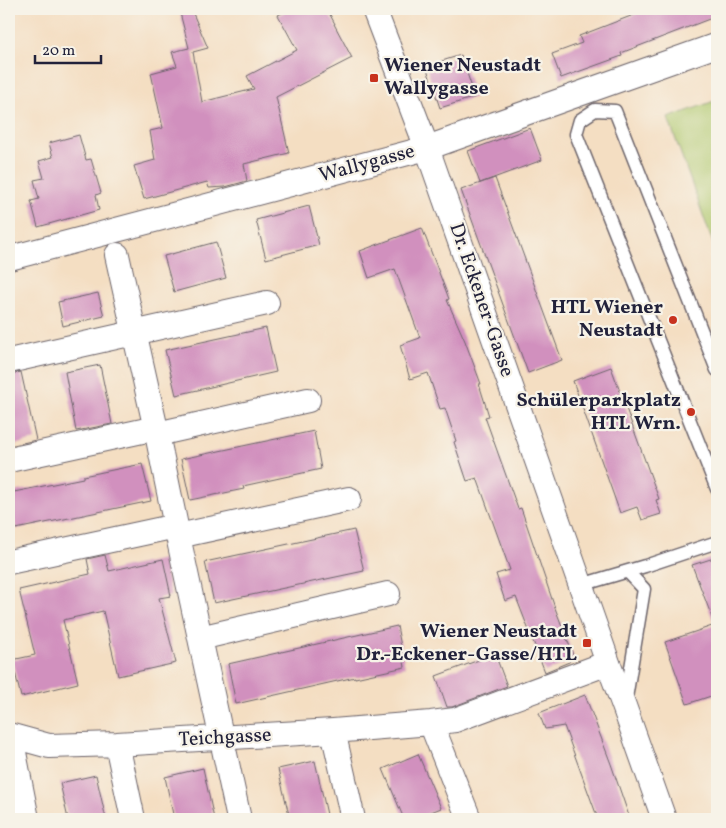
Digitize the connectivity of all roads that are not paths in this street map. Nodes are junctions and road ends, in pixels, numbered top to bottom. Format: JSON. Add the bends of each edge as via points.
{"nodes":[{"id":1,"x":374,"y":9,"type":"edge"},
{"id":2,"x":717,"y":45,"type":"edge"},
{"id":3,"x":427,"y":148,"type":"junction"},
{"id":4,"x":117,"y":255,"type":"dead end"},
{"id":5,"x":9,"y":257,"type":"edge"},
{"id":6,"x":267,"y":303,"type":"dead end"},
{"id":7,"x":134,"y":333,"type":"junction"},
{"id":8,"x":9,"y":361,"type":"edge"},
{"id":9,"x":717,"y":370,"type":"edge"},
{"id":10,"x":308,"y":400,"type":"dead end"},
{"id":11,"x":157,"y":431,"type":"junction"},
{"id":12,"x":9,"y":460,"type":"edge"},
{"id":13,"x":717,"y":489,"type":"edge"},
{"id":14,"x":349,"y":499,"type":"dead end"},
{"id":15,"x":177,"y":531,"type":"junction"},
{"id":16,"x":717,"y":542,"type":"edge"},
{"id":17,"x":9,"y":562,"type":"edge"},
{"id":18,"x":628,"y":572,"type":"junction"},
{"id":19,"x":581,"y":585,"type":"junction"},
{"id":20,"x":388,"y":594,"type":"dead end"},
{"id":21,"x":200,"y":638,"type":"junction"},
{"id":22,"x":608,"y":663,"type":"junction"},
{"id":23,"x":624,"y":706,"type":"junction"},
{"id":24,"x":431,"y":723,"type":"junction"},
{"id":25,"x":333,"y":731,"type":"junction"},
{"id":26,"x":10,"y":736,"type":"edge"},
{"id":27,"x":221,"y":739,"type":"junction"},
{"id":28,"x":117,"y":744,"type":"junction"},
{"id":29,"x":27,"y":819,"type":"edge"},
{"id":30,"x":133,"y":819,"type":"edge"},
{"id":31,"x":239,"y":819,"type":"edge"},
{"id":32,"x":353,"y":819,"type":"edge"},
{"id":33,"x":469,"y":819,"type":"edge"},
{"id":34,"x":664,"y":819,"type":"edge"}],
"edges":[{"from":1,"to":3,"type":"street","name":"Dr. Eckener-Gasse"},
{"from":2,"to":3,"type":"street","name":"Wallygasse"},
{"from":3,"to":5,"type":"street","name":"Wallygasse"},
{"from":3,"to":19,"type":"street","name":"Dr. Eckener-Gasse"},
{"from":4,"to":7,"type":"street"},
{"from":6,"to":7,"type":"street"},
{"from":7,"to":8,"type":"street"},
{"from":7,"to":11,"type":"street"},
{"from":9,"to":13,"type":"lane","via":[[615,111],[595,110],[580,120],[576,134]]},
{"from":10,"to":11,"type":"street"},
{"from":11,"to":12,"type":"street"},
{"from":11,"to":15,"type":"street"},
{"from":14,"to":15,"type":"street"},
{"from":15,"to":17,"type":"street"},
{"from":15,"to":21,"type":"street"},
{"from":16,"to":18,"type":"lane"},
{"from":18,"to":19,"type":"lane"},
{"from":18,"to":23,"type":"lane","via":[[644,589]]},
{"from":19,"to":22,"type":"street","name":"Dr. Eckener-Gasse"},
{"from":20,"to":21,"type":"street"},
{"from":21,"to":27,"type":"street"},
{"from":22,"to":23,"type":"street","name":"Dr. Eckener-Gasse"},
{"from":22,"to":24,"type":"street","name":"Teichgasse","via":[[456,720]]},
{"from":23,"to":34,"type":"street","name":"Dr. Eckener-Gasse"},
{"from":24,"to":25,"type":"street","name":"Teichgasse"},
{"from":24,"to":33,"type":"street"},
{"from":25,"to":27,"type":"street","name":"Teichgasse"},
{"from":25,"to":32,"type":"street"},
{"from":26,"to":28,"type":"street","name":"Teichgasse","via":[[49,746]]},
{"from":26,"to":29,"type":"street","name":"Teichgasse"},
{"from":27,"to":28,"type":"street","name":"Teichgasse"},
{"from":27,"to":31,"type":"street"},
{"from":28,"to":30,"type":"street"}]}
